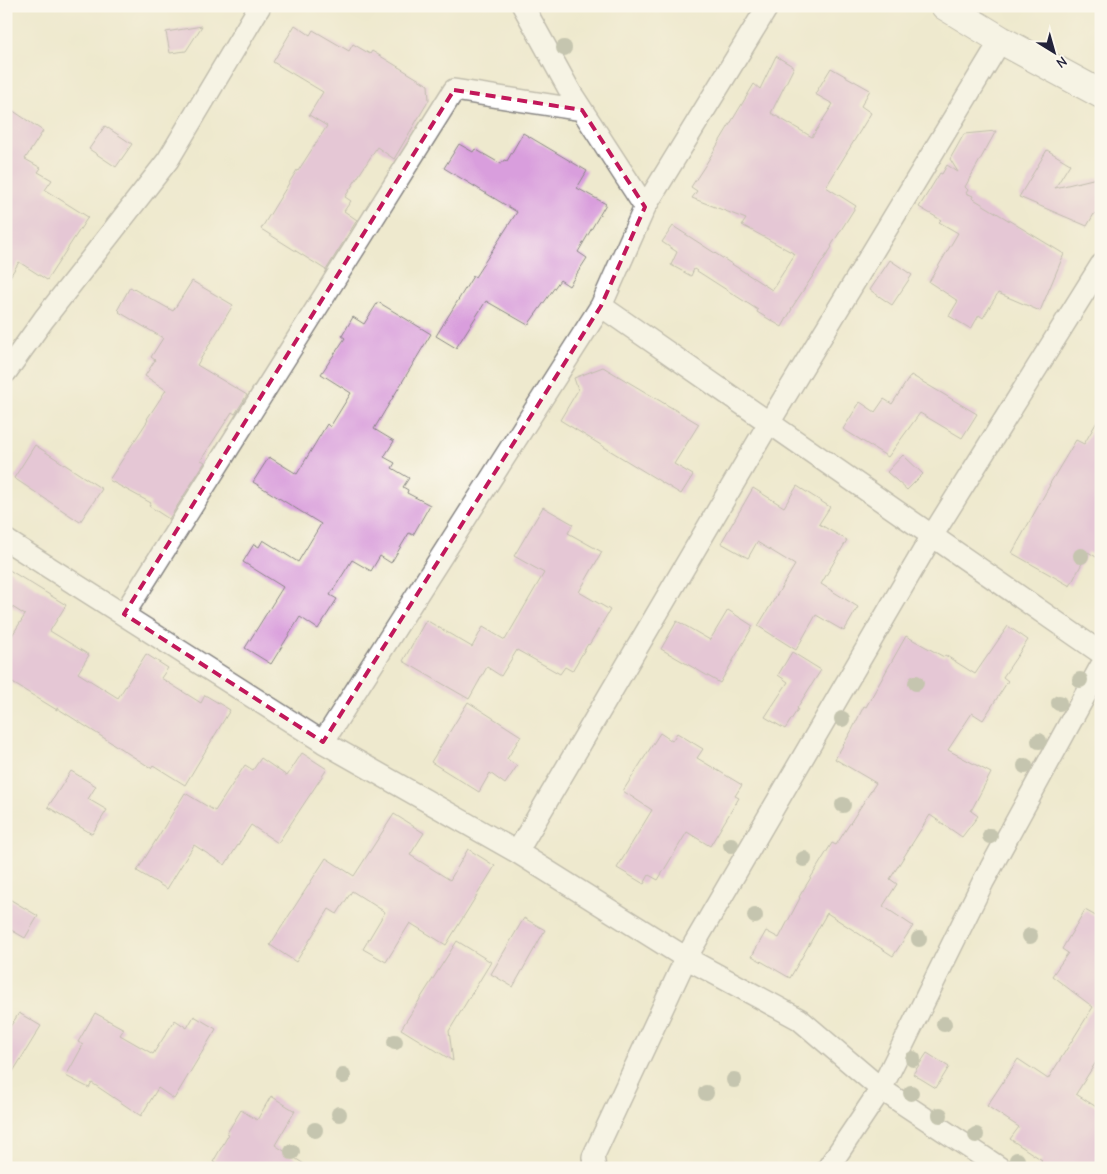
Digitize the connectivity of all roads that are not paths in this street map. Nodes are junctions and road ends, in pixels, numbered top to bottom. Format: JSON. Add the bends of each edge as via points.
{"nodes":[{"id":1,"x":260,"y":6,"type":"edge"},
{"id":2,"x":524,"y":6,"type":"edge"},
{"id":3,"x":768,"y":6,"type":"edge"},
{"id":4,"x":945,"y":6,"type":"edge"},
{"id":5,"x":1001,"y":40,"type":"junction"},
{"id":6,"x":1101,"y":94,"type":"edge"},
{"id":7,"x":582,"y":110,"type":"junction"},
{"id":8,"x":645,"y":207,"type":"junction"},
{"id":9,"x":1101,"y":265,"type":"edge"},
{"id":10,"x":601,"y":306,"type":"junction"},
{"id":11,"x":6,"y":372,"type":"edge"},
{"id":12,"x":769,"y":423,"type":"junction"},
{"id":13,"x":932,"y":536,"type":"junction"},
{"id":14,"x":6,"y":540,"type":"edge"},
{"id":15,"x":124,"y":614,"type":"junction"},
{"id":16,"x":1101,"y":653,"type":"edge"},
{"id":17,"x":1101,"y":666,"type":"edge"},
{"id":18,"x":323,"y":742,"type":"junction"},
{"id":19,"x":517,"y":852,"type":"junction"},
{"id":20,"x":686,"y":958,"type":"junction"},
{"id":21,"x":881,"y":1089,"type":"junction"},
{"id":22,"x":594,"y":1168,"type":"edge"},
{"id":23,"x":828,"y":1168,"type":"edge"},
{"id":24,"x":1000,"y":1168,"type":"edge"}],
"edges":[{"from":1,"to":11,"type":"street","via":[[168,160]]},
{"from":2,"to":7,"type":"street"},
{"from":3,"to":8,"type":"street"},
{"from":4,"to":5,"type":"street"},
{"from":5,"to":6,"type":"street"},
{"from":5,"to":12,"type":"street"},
{"from":7,"to":8,"type":"street"},
{"from":7,"to":15,"type":"street","via":[[454,90]]},
{"from":8,"to":10,"type":"street"},
{"from":9,"to":13,"type":"street"},
{"from":10,"to":12,"type":"street"},
{"from":10,"to":18,"type":"street"},
{"from":12,"to":13,"type":"street"},
{"from":12,"to":19,"type":"street"},
{"from":13,"to":16,"type":"street"},
{"from":13,"to":20,"type":"street"},
{"from":14,"to":15,"type":"street"},
{"from":15,"to":18,"type":"street"},
{"from":17,"to":21,"type":"street","via":[[983,882]]},
{"from":18,"to":19,"type":"street"},
{"from":19,"to":20,"type":"street"},
{"from":20,"to":21,"type":"street","via":[[799,1020]]},
{"from":20,"to":22,"type":"street","via":[[593,1157]]},
{"from":21,"to":23,"type":"street"},
{"from":21,"to":24,"type":"street"}]}
